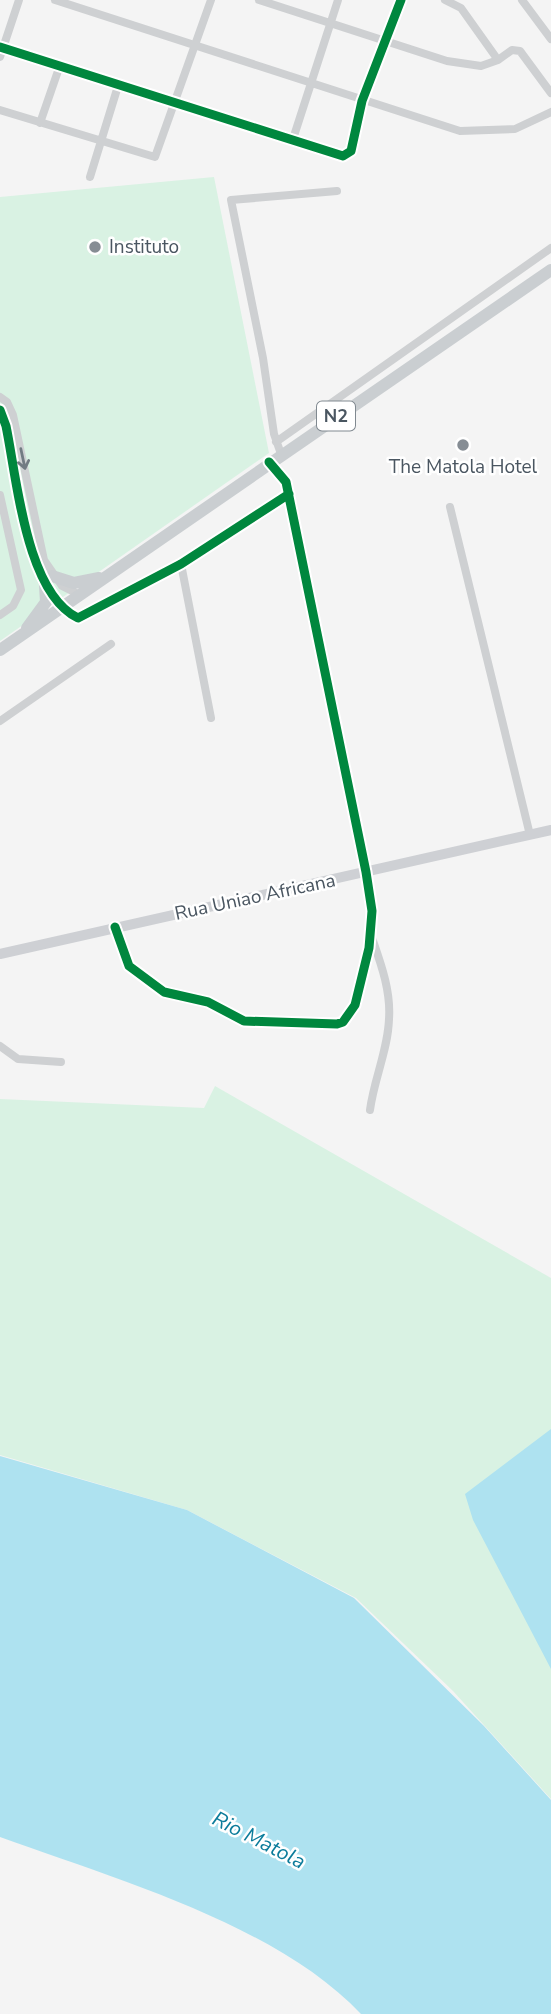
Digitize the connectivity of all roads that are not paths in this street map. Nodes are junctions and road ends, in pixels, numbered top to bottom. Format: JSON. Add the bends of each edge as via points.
{"nodes":[{"id":1,"x":19,"y":0,"type":"edge"},
{"id":2,"x":55,"y":0,"type":"edge"},
{"id":3,"x":211,"y":0,"type":"edge"},
{"id":4,"x":259,"y":0,"type":"edge"},
{"id":5,"x":338,"y":0,"type":"edge"},
{"id":6,"x":401,"y":0,"type":"edge"},
{"id":7,"x":445,"y":0,"type":"edge"},
{"id":8,"x":522,"y":0,"type":"edge"},
{"id":9,"x":271,"y":2,"type":"edge"},
{"id":10,"x":330,"y":23,"type":"junction"},
{"id":11,"x":551,"y":38,"type":"edge"},
{"id":12,"x":387,"y":43,"type":"junction"},
{"id":13,"x":194,"y":46,"type":"junction"},
{"id":14,"x":1,"y":50,"type":"edge"},
{"id":15,"x":498,"y":60,"type":"junction"},
{"id":16,"x":59,"y":68,"type":"junction"},
{"id":17,"x":310,"y":83,"type":"junction"},
{"id":18,"x":118,"y":86,"type":"junction"},
{"id":19,"x":551,"y":93,"type":"edge"},
{"id":20,"x":362,"y":101,"type":"junction"},
{"id":21,"x":174,"y":104,"type":"junction"},
{"id":22,"x":0,"y":110,"type":"edge"},
{"id":23,"x":551,"y":111,"type":"edge"},
{"id":24,"x":40,"y":124,"type":"junction"},
{"id":25,"x":101,"y":142,"type":"junction"},
{"id":26,"x":292,"y":142,"type":"junction"},
{"id":27,"x":90,"y":177,"type":"dead end"},
{"id":28,"x":337,"y":191,"type":"dead end"},
{"id":29,"x":551,"y":247,"type":"edge"},
{"id":30,"x":551,"y":270,"type":"edge"},
{"id":31,"x":0,"y":397,"type":"edge"},
{"id":32,"x":0,"y":410,"type":"edge"},
{"id":33,"x":279,"y":448,"type":"junction"},
{"id":34,"x":269,"y":462,"type":"junction"},
{"id":35,"x":289,"y":494,"type":"junction"},
{"id":36,"x":0,"y":495,"type":"edge"},
{"id":37,"x":450,"y":507,"type":"dead end"},
{"id":38,"x":11,"y":543,"type":"junction"},
{"id":39,"x":0,"y":546,"type":"edge"},
{"id":40,"x":181,"y":564,"type":"junction"},
{"id":41,"x":108,"y":576,"type":"junction"},
{"id":42,"x":49,"y":581,"type":"junction"},
{"id":43,"x":80,"y":596,"type":"junction"},
{"id":44,"x":64,"y":607,"type":"junction"},
{"id":45,"x":0,"y":615,"type":"edge"},
{"id":46,"x":20,"y":636,"type":"junction"},
{"id":47,"x":111,"y":644,"type":"dead end"},
{"id":48,"x":0,"y":650,"type":"edge"},
{"id":49,"x":211,"y":718,"type":"dead end"},
{"id":50,"x":0,"y":721,"type":"edge"},
{"id":51,"x":551,"y":830,"type":"edge"},
{"id":52,"x":530,"y":835,"type":"junction"},
{"id":53,"x":366,"y":873,"type":"junction"},
{"id":54,"x":115,"y":927,"type":"junction"},
{"id":55,"x":371,"y":936,"type":"junction"},
{"id":56,"x":0,"y":954,"type":"edge"},
{"id":57,"x":0,"y":1046,"type":"edge"},
{"id":58,"x":61,"y":1062,"type":"dead end"},
{"id":59,"x":370,"y":1110,"type":"dead end"}],
"edges":[{"from":1,"to":14,"type":"street"},
{"from":2,"to":13,"type":"street"},
{"from":3,"to":13,"type":"street"},
{"from":4,"to":9,"type":"street"},
{"from":5,"to":10,"type":"street"},
{"from":6,"to":12,"type":"street"},
{"from":7,"to":15,"type":"street","via":[[461,8]]},
{"from":8,"to":11,"type":"street"},
{"from":9,"to":10,"type":"street"},
{"from":10,"to":12,"type":"street"},
{"from":10,"to":17,"type":"street"},
{"from":12,"to":15,"type":"street","via":[[473,66]]},
{"from":12,"to":20,"type":"street"},
{"from":13,"to":17,"type":"street"},
{"from":13,"to":21,"type":"street"},
{"from":14,"to":16,"type":"street"},
{"from":15,"to":19,"type":"street","via":[[512,50],[520,51]]},
{"from":16,"to":18,"type":"street"},
{"from":16,"to":24,"type":"street"},
{"from":17,"to":20,"type":"street"},
{"from":17,"to":26,"type":"street"},
{"from":18,"to":21,"type":"street"},
{"from":18,"to":25,"type":"street"},
{"from":20,"to":23,"type":"street","via":[[479,133],[515,129]]},
{"from":20,"to":26,"type":"street","via":[[349,154],[336,155]]},
{"from":21,"to":25,"type":"street","via":[[155,157]]},
{"from":21,"to":26,"type":"street"},
{"from":22,"to":24,"type":"street"},
{"from":24,"to":25,"type":"street"},
{"from":25,"to":27,"type":"street"},
{"from":28,"to":33,"type":"street","via":[[231,200]]},
{"from":29,"to":33,"type":"street"},
{"from":30,"to":33,"type":"main road","number":"N2"},
{"from":31,"to":42,"type":"street","one_way":true,"via":[[13,415]]},
{"from":32,"to":42,"type":"street","via":[[34,562]]},
{"from":33,"to":34,"type":"main road","number":"N2"},
{"from":34,"to":35,"type":"street","via":[[286,482]]},
{"from":34,"to":41,"type":"main road","number":"N2"},
{"from":35,"to":40,"type":"street"},
{"from":35,"to":53,"type":"street"},
{"from":36,"to":38,"type":"street"},
{"from":37,"to":52,"type":"street"},
{"from":38,"to":39,"type":"street"},
{"from":38,"to":45,"type":"street","via":[[20,590],[13,606]]},
{"from":40,"to":44,"type":"street","via":[[83,617]]},
{"from":40,"to":49,"type":"street"},
{"from":41,"to":42,"type":"main road","via":[[74,583]]},
{"from":41,"to":43,"type":"main road","number":"N2"},
{"from":42,"to":43,"type":"street"},
{"from":42,"to":44,"type":"street"},
{"from":42,"to":46,"type":"main road","via":[[43,607]]},
{"from":43,"to":44,"type":"main road","number":"N2"},
{"from":44,"to":46,"type":"main road","number":"N2"},
{"from":46,"to":48,"type":"main road","number":"N2"},
{"from":47,"to":50,"type":"street"},
{"from":51,"to":52,"type":"main road","name":"Rua Uniao Africana"},
{"from":52,"to":53,"type":"main road","name":"Rua Uniao Africana"},
{"from":53,"to":54,"type":"main road","name":"Rua Uniao Africana"},
{"from":53,"to":55,"type":"street"},
{"from":54,"to":55,"type":"street","via":[[129,966],[154,987],[219,1007],[234,1018],[275,1024],[343,1022],[359,995]]},
{"from":54,"to":56,"type":"main road","name":"Rua Uniao Africana"},
{"from":55,"to":59,"type":"street","via":[[390,1009]]},
{"from":57,"to":58,"type":"street","via":[[18,1059]]}]}
